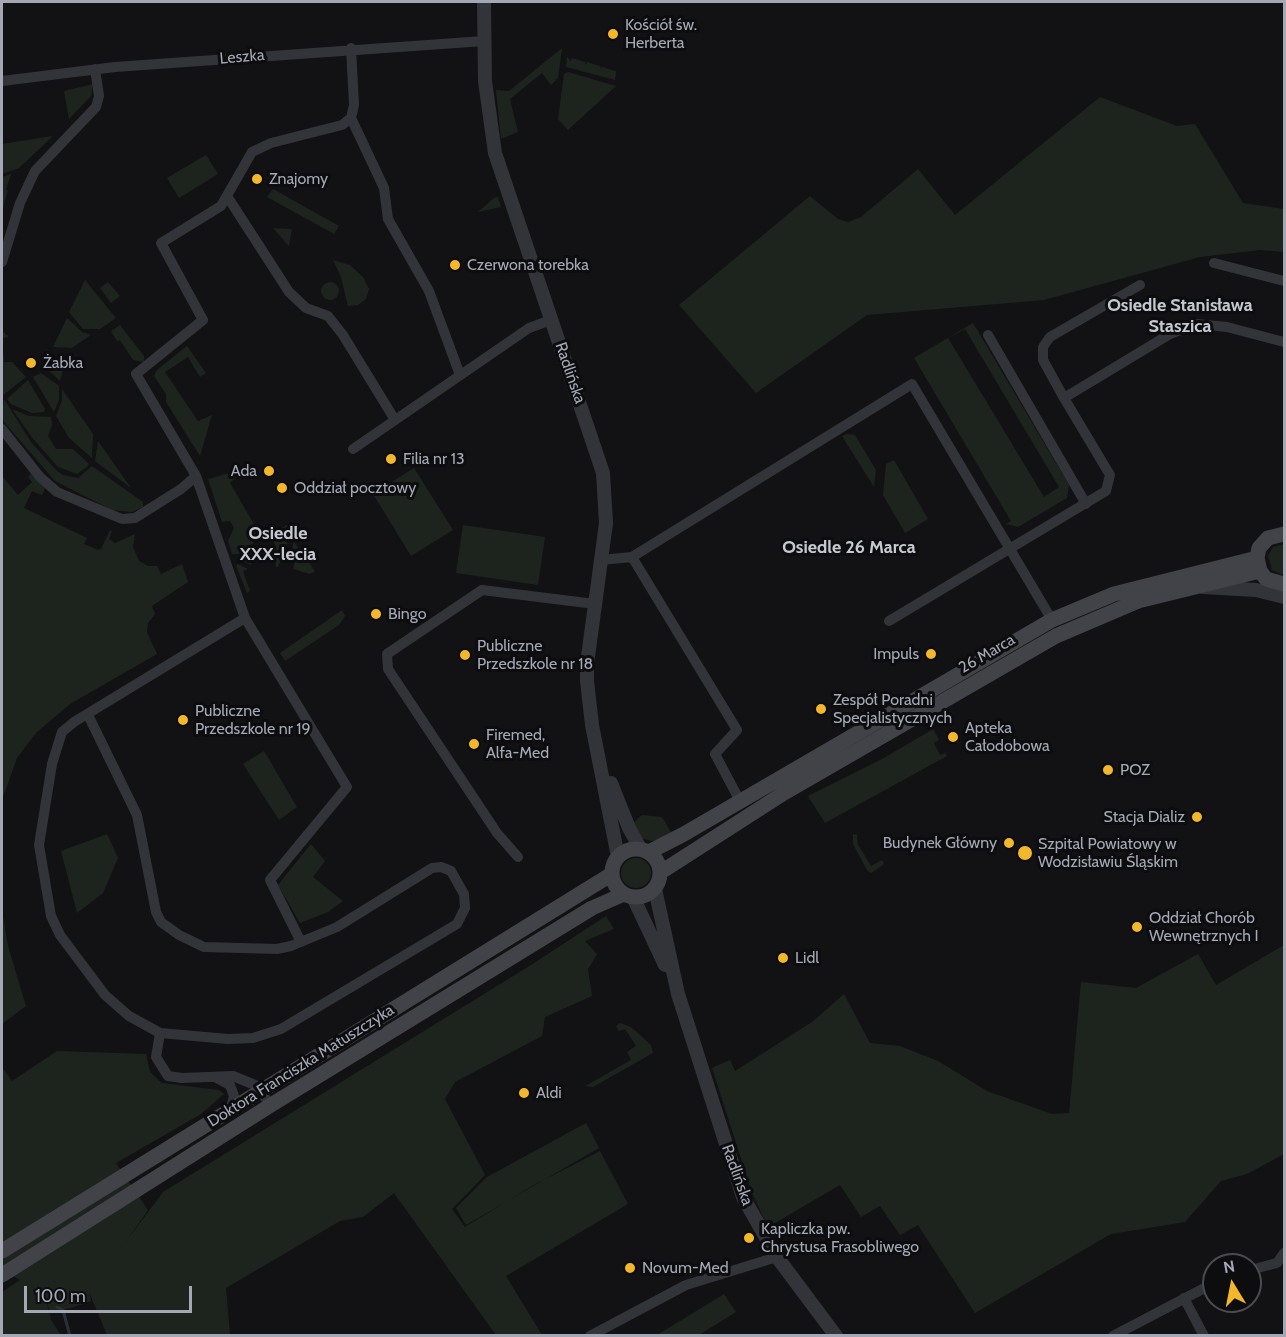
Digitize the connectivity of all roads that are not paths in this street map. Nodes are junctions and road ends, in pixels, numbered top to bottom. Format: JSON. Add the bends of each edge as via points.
{"nodes":[{"id":1,"x":484,"y":2,"type":"edge"},
{"id":2,"x":484,"y":41,"type":"junction"},
{"id":3,"x":351,"y":48,"type":"junction"},
{"id":4,"x":95,"y":69,"type":"junction"},
{"id":5,"x":2,"y":81,"type":"edge"},
{"id":6,"x":351,"y":118,"type":"junction"},
{"id":7,"x":228,"y":196,"type":"junction"},
{"id":8,"x":2,"y":262,"type":"edge"},
{"id":9,"x":1214,"y":262,"type":"dead end"},
{"id":10,"x":1284,"y":281,"type":"edge"},
{"id":11,"x":1140,"y":285,"type":"dead end"},
{"id":12,"x":551,"y":320,"type":"junction"},
{"id":13,"x":988,"y":335,"type":"dead end"},
{"id":14,"x":1284,"y":342,"type":"edge"},
{"id":15,"x":460,"y":375,"type":"junction"},
{"id":16,"x":1064,"y":398,"type":"junction"},
{"id":17,"x":395,"y":420,"type":"junction"},
{"id":18,"x":2,"y":429,"type":"edge"},
{"id":19,"x":353,"y":449,"type":"dead end"},
{"id":20,"x":196,"y":476,"type":"junction"},
{"id":21,"x":1086,"y":504,"type":"junction"},
{"id":22,"x":1284,"y":534,"type":"edge"},
{"id":23,"x":1010,"y":549,"type":"junction"},
{"id":24,"x":632,"y":557,"type":"junction"},
{"id":25,"x":601,"y":560,"type":"junction"},
{"id":26,"x":1258,"y":565,"type":"junction"},
{"id":27,"x":1284,"y":584,"type":"edge"},
{"id":28,"x":1195,"y":586,"type":"junction"},
{"id":29,"x":1284,"y":597,"type":"edge"},
{"id":30,"x":595,"y":604,"type":"junction"},
{"id":31,"x":245,"y":618,"type":"junction"},
{"id":32,"x":889,"y":621,"type":"dead end"},
{"id":33,"x":1052,"y":621,"type":"junction"},
{"id":34,"x":88,"y":716,"type":"junction"},
{"id":35,"x":599,"y":751,"type":"junction"},
{"id":36,"x":740,"y":801,"type":"junction"},
{"id":37,"x":645,"y":850,"type":"junction"},
{"id":38,"x":518,"y":857,"type":"dead end"},
{"id":39,"x":618,"y":857,"type":"junction"},
{"id":40,"x":661,"y":872,"type":"junction"},
{"id":41,"x":612,"y":874,"type":"junction"},
{"id":42,"x":655,"y":889,"type":"junction"},
{"id":43,"x":628,"y":896,"type":"junction"},
{"id":44,"x":301,"y":942,"type":"junction"},
{"id":45,"x":678,"y":994,"type":"junction"},
{"id":46,"x":160,"y":1033,"type":"junction"},
{"id":47,"x":213,"y":1077,"type":"junction"},
{"id":48,"x":260,"y":1091,"type":"junction"},
{"id":49,"x":271,"y":1105,"type":"junction"},
{"id":50,"x":231,"y":1108,"type":"junction"},
{"id":51,"x":2,"y":1251,"type":"edge"},
{"id":52,"x":1284,"y":1253,"type":"edge"},
{"id":53,"x":777,"y":1257,"type":"junction"},
{"id":54,"x":1262,"y":1267,"type":"edge"},
{"id":55,"x":2,"y":1275,"type":"edge"},
{"id":56,"x":1202,"y":1289,"type":"edge"},
{"id":57,"x":1184,"y":1298,"type":"junction"},
{"id":58,"x":590,"y":1335,"type":"edge"},
{"id":59,"x":836,"y":1335,"type":"edge"},
{"id":60,"x":1113,"y":1335,"type":"edge"},
{"id":61,"x":1204,"y":1335,"type":"edge"}],
"edges":[{"from":1,"to":2,"type":"street","name":"Radlińska"},
{"from":2,"to":3,"type":"street","name":"Leszka"},
{"from":2,"to":12,"type":"street","name":"Radlińska","via":[[488,114],[495,153]]},
{"from":3,"to":4,"type":"street","name":"Leszka"},
{"from":3,"to":6,"type":"street"},
{"from":4,"to":5,"type":"street","name":"Leszka"},
{"from":4,"to":8,"type":"street","via":[[99,96],[96,107],[35,171],[20,203]]},
{"from":6,"to":7,"type":"street","via":[[342,126],[271,143],[252,152]]},
{"from":6,"to":15,"type":"street","via":[[384,188],[388,219],[429,291]]},
{"from":7,"to":17,"type":"street","via":[[289,292],[306,308],[328,316],[343,335]]},
{"from":7,"to":20,"type":"street","via":[[221,206],[161,243],[203,320],[136,374]]},
{"from":9,"to":10,"type":"street"},
{"from":11,"to":16,"type":"street","via":[[1050,337],[1043,347],[1043,360]]},
{"from":12,"to":15,"type":"street","via":[[530,328]]},
{"from":12,"to":25,"type":"street","name":"Radlińska","via":[[603,473],[606,503]]},
{"from":13,"to":21,"type":"street"},
{"from":14,"to":16,"type":"street","via":[[1227,327],[1196,324],[1170,334]]},
{"from":15,"to":17,"type":"street"},
{"from":16,"to":21,"type":"street","via":[[1110,476],[1106,490]]},
{"from":17,"to":19,"type":"street"},
{"from":18,"to":20,"type":"street","via":[[57,492],[122,519],[135,518]]},
{"from":20,"to":31,"type":"street"},
{"from":21,"to":23,"type":"street"},
{"from":22,"to":26,"type":"main road","via":[[1268,538],[1259,548]]},
{"from":23,"to":24,"type":"street","via":[[912,384]]},
{"from":23,"to":32,"type":"street"},
{"from":23,"to":33,"type":"street"},
{"from":24,"to":25,"type":"street"},
{"from":24,"to":36,"type":"street","via":[[737,730],[715,754]]},
{"from":25,"to":30,"type":"street","name":"Radlińska"},
{"from":26,"to":27,"type":"main road","via":[[1274,583]]},
{"from":26,"to":28,"type":"main road","name":"26 Marca"},
{"from":26,"to":33,"type":"main road","name":"26 Marca","via":[[1114,594]]},
{"from":28,"to":29,"type":"street","via":[[1256,590]]},
{"from":28,"to":40,"type":"main road","name":"26 Marca","via":[[1112,611],[1056,636],[784,793]]},
{"from":30,"to":35,"type":"street","name":"Radlińska","via":[[587,681]]},
{"from":30,"to":38,"type":"street","via":[[482,590],[387,654],[388,669],[497,833]]},
{"from":31,"to":34,"type":"street"},
{"from":31,"to":44,"type":"street","via":[[347,787],[270,880]]},
{"from":33,"to":36,"type":"main road","name":"26 Marca"},
{"from":34,"to":44,"type":"street","via":[[137,815],[161,921],[204,946],[277,949]]},
{"from":34,"to":46,"type":"street","via":[[62,732],[52,764],[39,845],[56,927],[111,1002]]},
{"from":35,"to":37,"type":"street","name":"Radlińska","via":[[629,828]]},
{"from":35,"to":39,"type":"street","name":"Radlińska"},
{"from":36,"to":37,"type":"main road","name":"26 Marca"},
{"from":37,"to":39,"type":"main road","via":[[632,849]]},
{"from":37,"to":40,"type":"main road","via":[[659,864]]},
{"from":39,"to":41,"type":"main road"},
{"from":40,"to":42,"type":"main road"},
{"from":41,"to":43,"type":"main road","via":[[615,886]]},
{"from":41,"to":48,"type":"main road","name":"Doktora Franciszka Matuszczyka"},
{"from":42,"to":43,"type":"main road","via":[[643,896]]},
{"from":42,"to":45,"type":"street","name":"Radlińska"},
{"from":43,"to":45,"type":"street","name":"Radlińska"},
{"from":43,"to":49,"type":"main road","name":"Doktora Franciszka Matuszczyka","via":[[592,908]]},
{"from":44,"to":46,"type":"street","via":[[337,927],[432,868],[451,871],[464,894],[465,909],[457,924],[281,1029],[237,1039]]},
{"from":45,"to":53,"type":"street","name":"Radlińska","via":[[743,1197]]},
{"from":46,"to":47,"type":"street","via":[[156,1057],[168,1076]]},
{"from":47,"to":48,"type":"street","via":[[232,1076]]},
{"from":47,"to":50,"type":"street","via":[[230,1085],[234,1096]]},
{"from":48,"to":49,"type":"street"},
{"from":48,"to":50,"type":"main road","name":"Doktora Franciszka Matuszczyka"},
{"from":49,"to":55,"type":"main road","name":"Doktora Franciszka Matuszczyka"},
{"from":50,"to":51,"type":"main road","name":"Doktora Franciszka Matuszczyka"},
{"from":52,"to":54,"type":"street","via":[[1277,1263]]},
{"from":53,"to":58,"type":"street","via":[[686,1285]]},
{"from":53,"to":59,"type":"street","name":"Radlińska"},
{"from":56,"to":57,"type":"street"},
{"from":57,"to":60,"type":"street"},
{"from":57,"to":61,"type":"street"}]}
